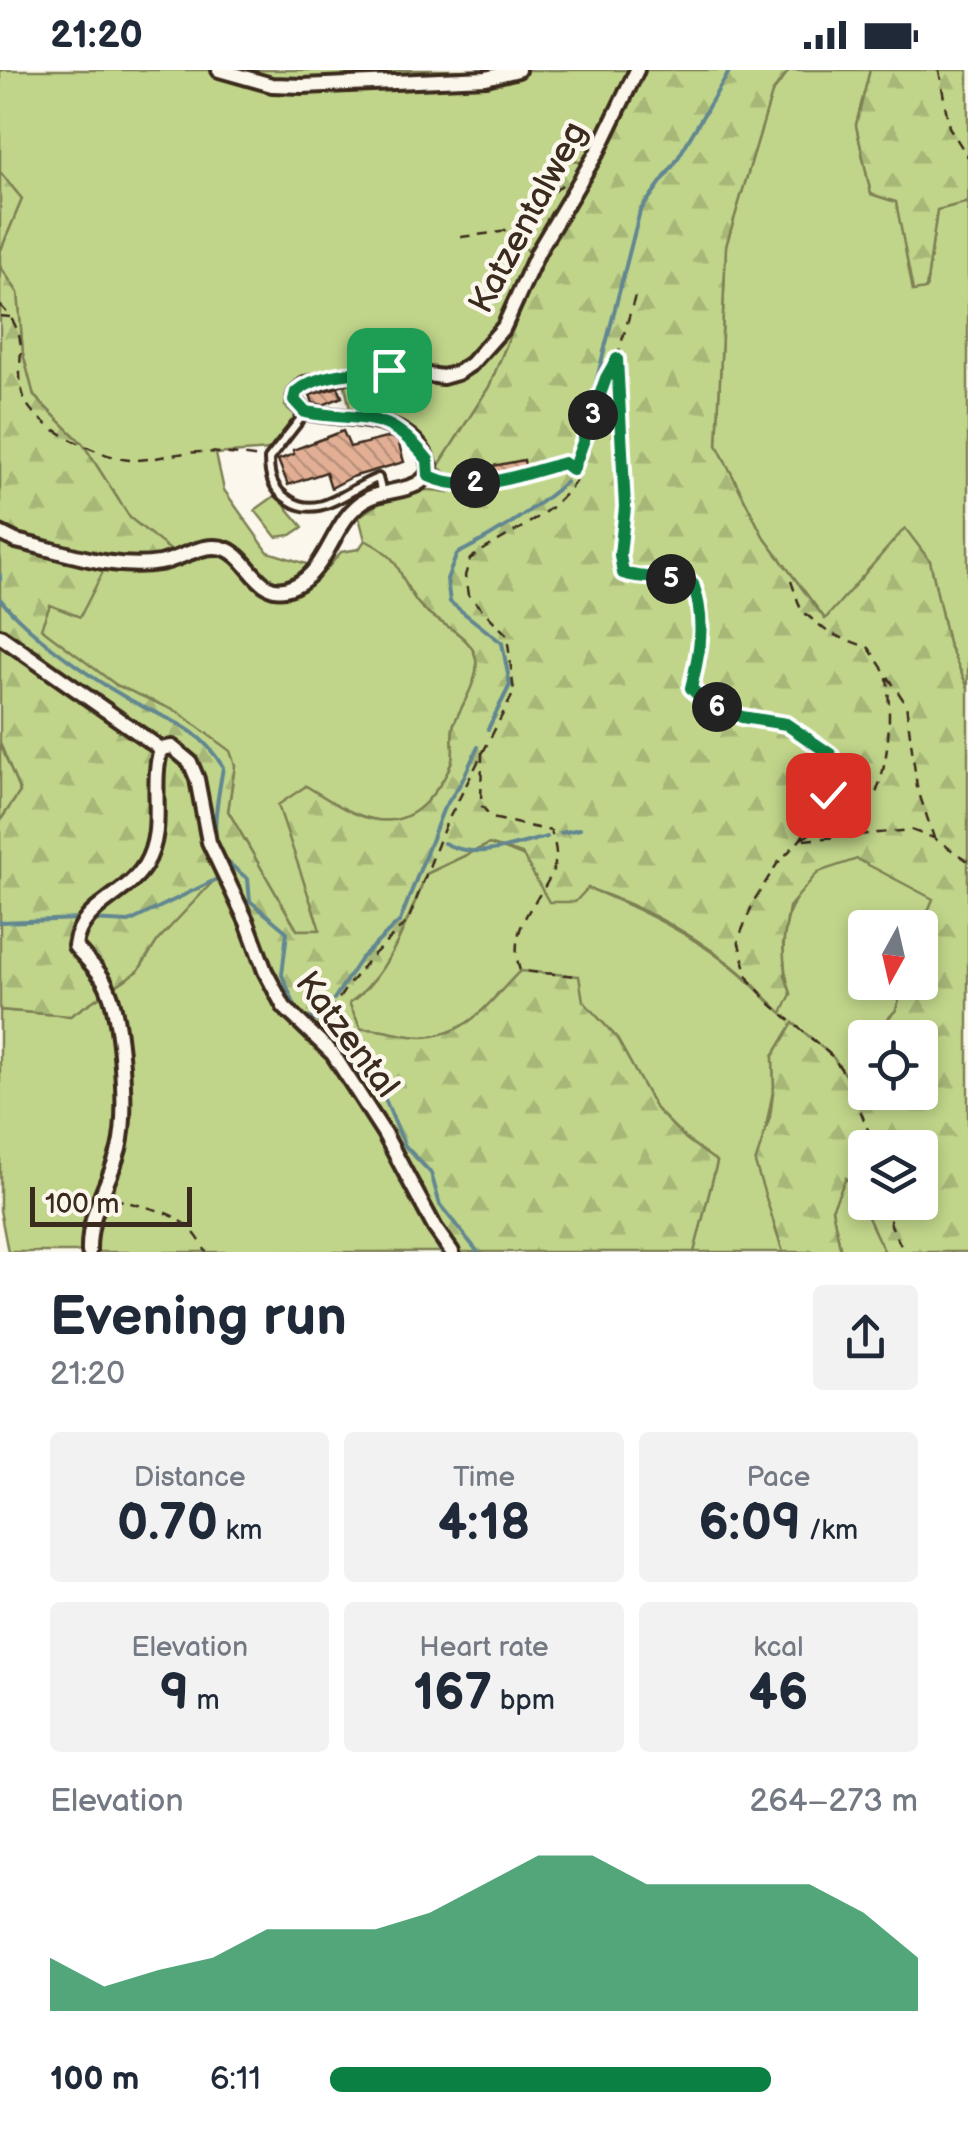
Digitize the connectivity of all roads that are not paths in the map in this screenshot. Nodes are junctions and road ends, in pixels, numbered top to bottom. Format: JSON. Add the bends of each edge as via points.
{"nodes":[{"id":1,"x":219,"y":70,"type":"edge"},
{"id":2,"x":518,"y":70,"type":"edge"},
{"id":3,"x":638,"y":70,"type":"edge"},
{"id":4,"x":305,"y":412,"type":"junction"},
{"id":5,"x":382,"y":493,"type":"junction"},
{"id":6,"x":0,"y":533,"type":"edge"},
{"id":7,"x":0,"y":636,"type":"edge"},
{"id":8,"x":161,"y":749,"type":"junction"},
{"id":9,"x":89,"y":1252,"type":"edge"},
{"id":10,"x":452,"y":1252,"type":"edge"}],
"edges":[{"from":1,"to":2,"type":"street","via":[[303,86],[486,78]]},
{"from":3,"to":4,"type":"street","name":"Katzentalweg","via":[[504,327],[471,364],[443,377],[389,370],[305,384],[294,400]]},
{"from":4,"to":5,"type":"street","via":[[395,426],[428,460],[429,476],[417,485]]},
{"from":4,"to":5,"type":"lane","via":[[269,459],[274,486],[298,506],[322,506],[378,478]]},
{"from":5,"to":6,"type":"street","via":[[349,514],[306,578],[278,590],[227,549],[212,546],[132,565]]},
{"from":7,"to":8,"type":"street"},
{"from":8,"to":9,"type":"street","via":[[155,844],[130,883],[86,917],[76,946],[108,989],[122,1072],[118,1150],[88,1235]]},
{"from":8,"to":10,"type":"street","name":"Katzental","via":[[172,747],[190,762],[209,842],[284,1008],[333,1054]]}]}
